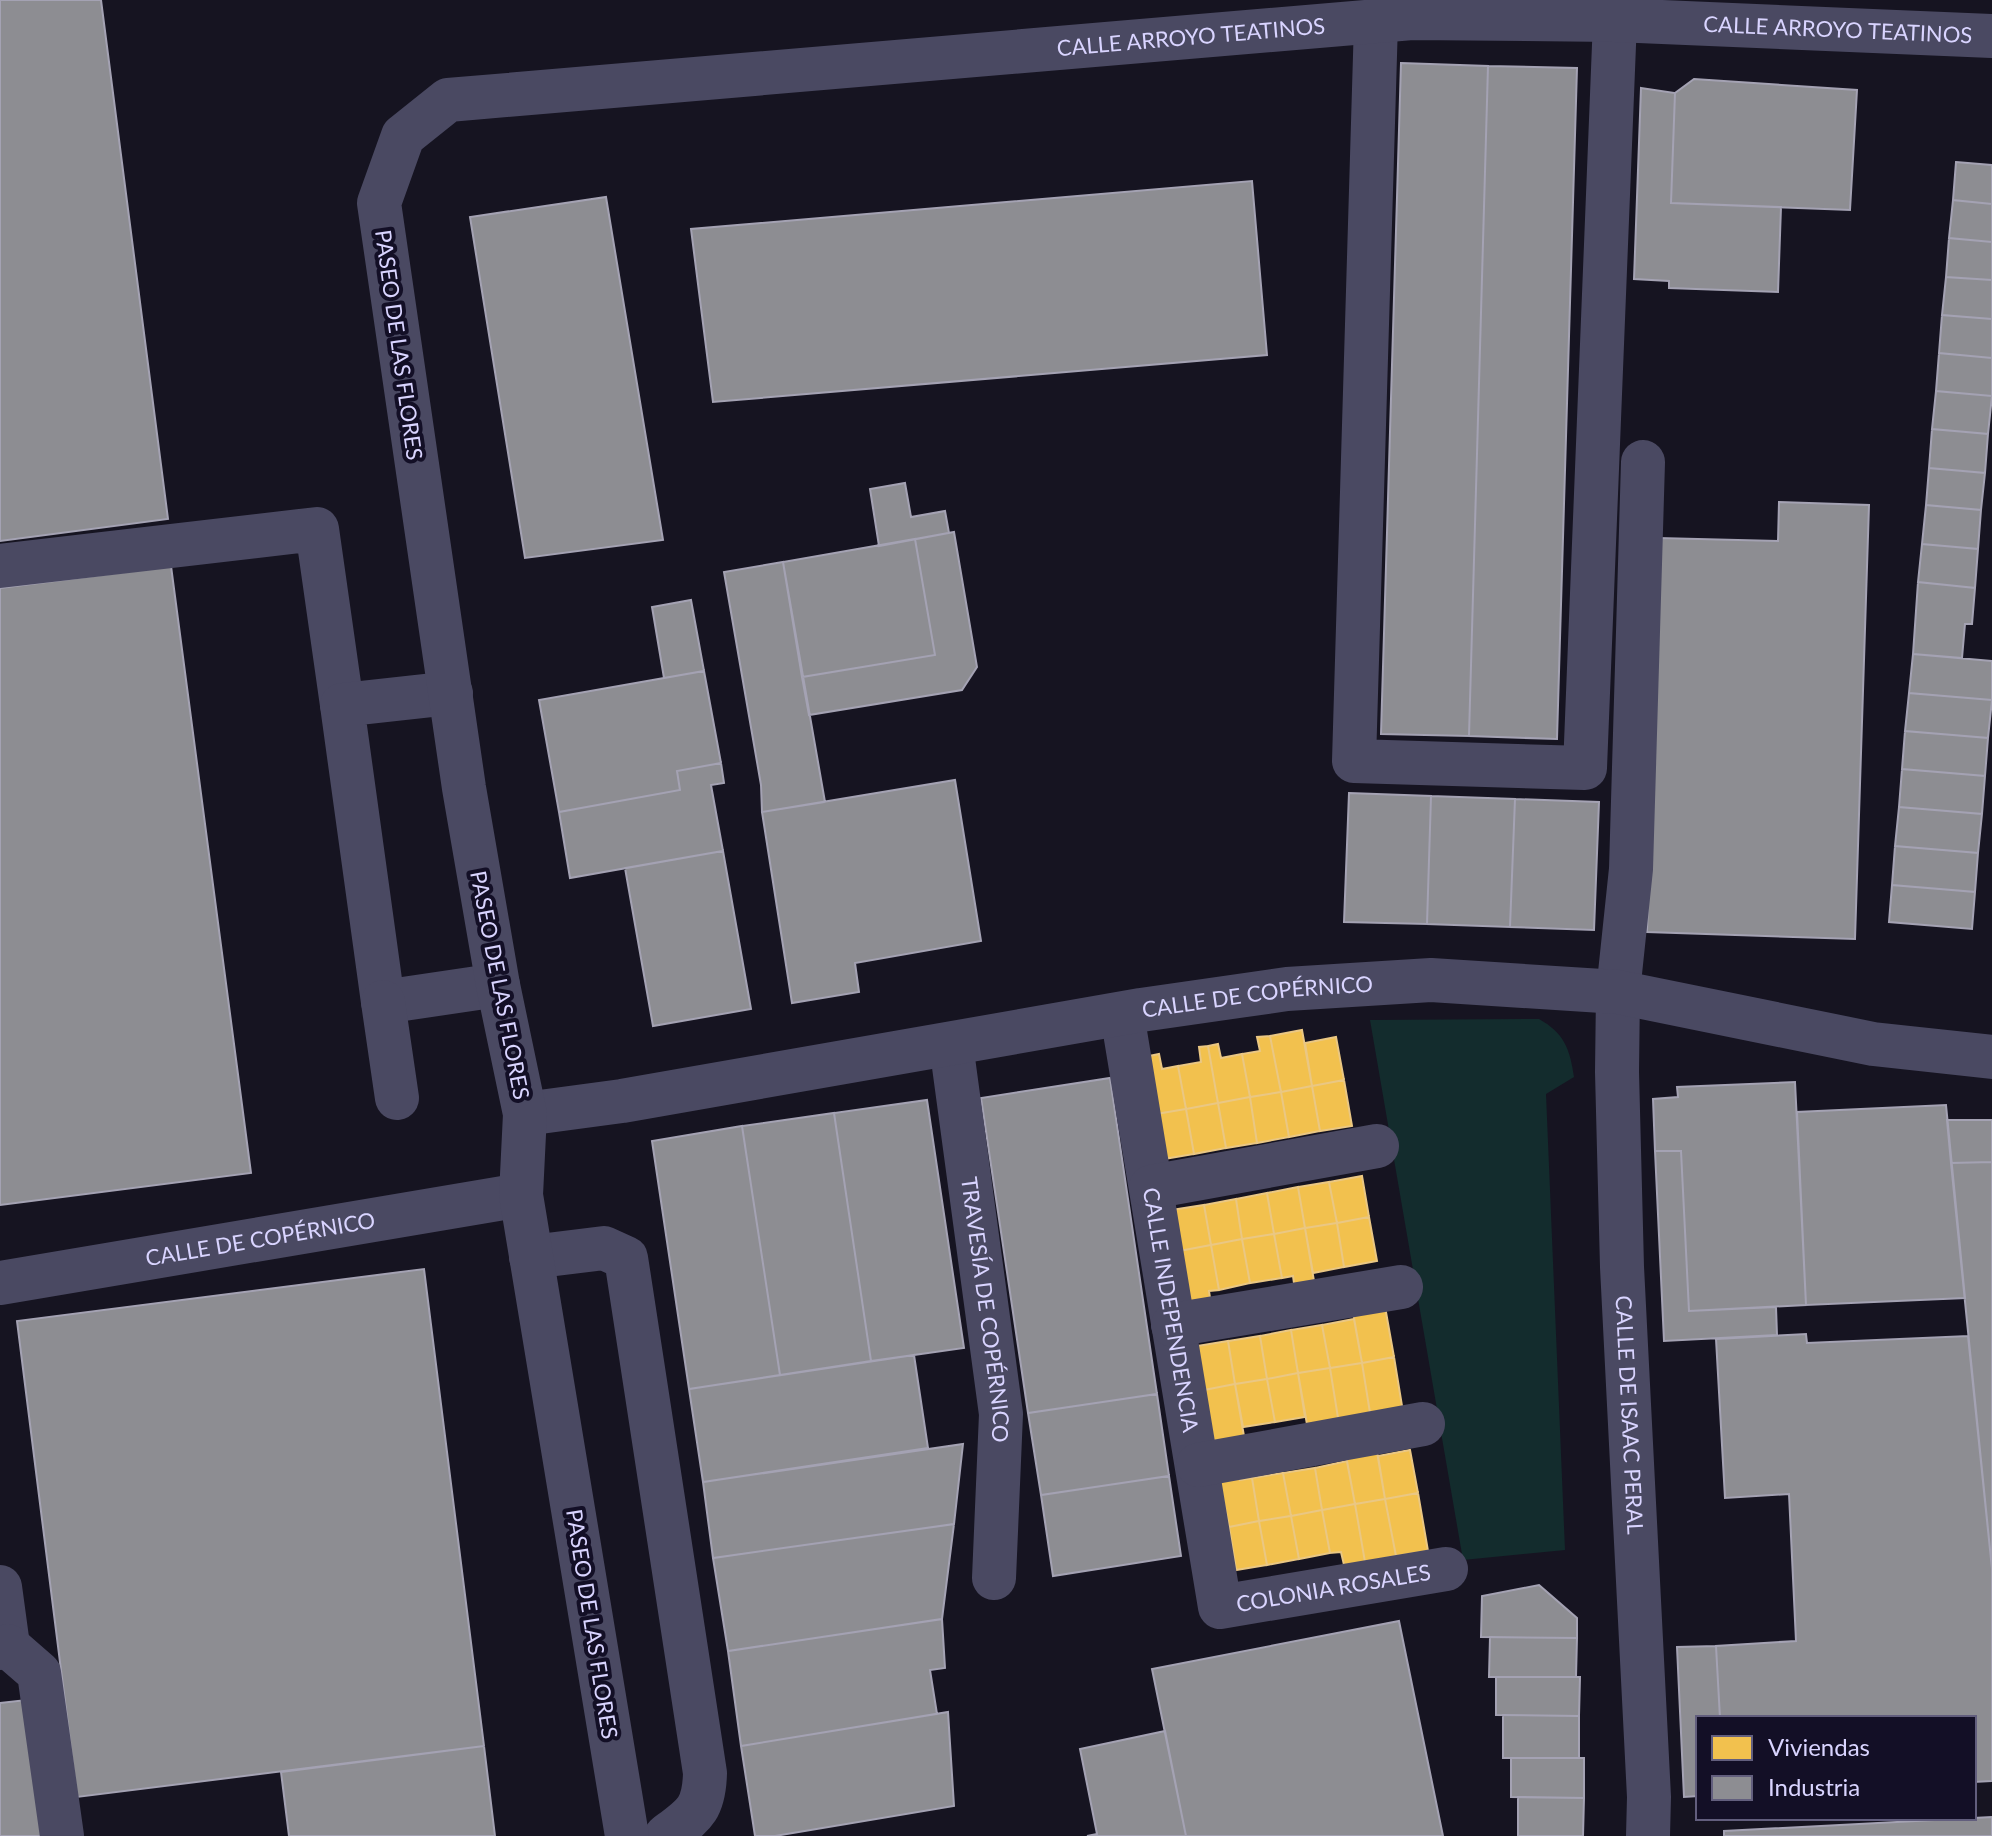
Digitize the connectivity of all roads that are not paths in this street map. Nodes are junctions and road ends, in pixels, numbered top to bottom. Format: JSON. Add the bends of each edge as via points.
{"nodes":[{"id":1,"x":1615,"y":20,"type":"junction"},
{"id":2,"x":1376,"y":22,"type":"junction"},
{"id":3,"x":1992,"y":36,"type":"edge"},
{"id":4,"x":403,"y":136,"type":"joint"},
{"id":5,"x":1643,"y":462,"type":"dead end"},
{"id":6,"x":0,"y":566,"type":"edge"},
{"id":7,"x":451,"y":693,"type":"junction"},
{"id":8,"x":342,"y":705,"type":"junction"},
{"id":9,"x":498,"y":985,"type":"junction"},
{"id":10,"x":1618,"y":992,"type":"junction"},
{"id":11,"x":383,"y":1002,"type":"junction"},
{"id":12,"x":1122,"y":1014,"type":"junction"},
{"id":13,"x":951,"y":1044,"type":"junction"},
{"id":14,"x":1992,"y":1057,"type":"edge"},
{"id":15,"x":397,"y":1098,"type":"dead end"},
{"id":16,"x":525,"y":1114,"type":"junction"},
{"id":17,"x":1377,"y":1146,"type":"dead end"},
{"id":18,"x":1151,"y":1187,"type":"junction"},
{"id":19,"x":521,"y":1195,"type":"junction"},
{"id":20,"x":531,"y":1257,"type":"junction"},
{"id":21,"x":0,"y":1283,"type":"edge"},
{"id":22,"x":1401,"y":1287,"type":"dead end"},
{"id":23,"x":1173,"y":1325,"type":"junction"},
{"id":24,"x":1423,"y":1424,"type":"dead end"},
{"id":25,"x":1198,"y":1465,"type":"junction"},
{"id":26,"x":1446,"y":1569,"type":"dead end"},
{"id":27,"x":994,"y":1578,"type":"dead end"},
{"id":28,"x":0,"y":1587,"type":"edge"},
{"id":29,"x":1220,"y":1607,"type":"joint"},
{"id":30,"x":4,"y":1647,"type":"edge"},
{"id":31,"x":62,"y":1836,"type":"edge"},
{"id":32,"x":627,"y":1836,"type":"edge"},
{"id":33,"x":666,"y":1836,"type":"edge"},
{"id":34,"x":1648,"y":1836,"type":"edge"}],
"edges":[{"from":1,"to":2,"type":"street","name":"CALLE ARROYO TEATINOS"},
{"from":1,"to":2,"type":"street","via":[[1585,768],[1354,761]]},
{"from":1,"to":3,"type":"street","name":"CALLE ARROYO TEATINOS"},
{"from":2,"to":4,"type":"street","name":"CALLE ARROYO TEATINOS","via":[[448,100]]},
{"from":4,"to":7,"type":"street","name":"PASEO DE LAS FLORES","via":[[379,203]]},
{"from":5,"to":10,"type":"street","name":"CALLE DE ISAAC PERAL","via":[[1631,869]]},
{"from":6,"to":8,"type":"street","via":[[317,529]]},
{"from":7,"to":8,"type":"street"},
{"from":7,"to":9,"type":"street","name":"PASEO DE LAS FLORES"},
{"from":8,"to":11,"type":"street"},
{"from":9,"to":11,"type":"street"},
{"from":9,"to":16,"type":"street","name":"PASEO DE LAS FLORES"},
{"from":10,"to":12,"type":"street","name":"CALLE DE COPÉRNICO","via":[[1431,980],[1287,989]]},
{"from":10,"to":14,"type":"street","name":"CALLE DE COPÉRNICO","via":[[1873,1044]]},
{"from":10,"to":34,"type":"street","name":"CALLE DE ISAAC PERAL","via":[[1622,1267]]},
{"from":11,"to":15,"type":"street"},
{"from":12,"to":13,"type":"street","name":"CALLE DE COPÉRNICO"},
{"from":12,"to":18,"type":"street","name":"CALLE INDEPENDENCIA"},
{"from":13,"to":16,"type":"street","name":"CALLE DE COPÉRNICO"},
{"from":13,"to":27,"type":"street","name":"TRAVESÍA DE COPÉRNICO","via":[[1001,1414]]},
{"from":16,"to":19,"type":"street","name":"PASEO DE LAS FLORES"},
{"from":17,"to":18,"type":"street"},
{"from":18,"to":23,"type":"street","name":"CALLE INDEPENDENCIA"},
{"from":19,"to":20,"type":"street","name":"PASEO DE LAS FLORES"},
{"from":19,"to":21,"type":"street","name":"CALLE DE COPÉRNICO"},
{"from":20,"to":32,"type":"street","name":"PASEO DE LAS FLORES"},
{"from":20,"to":33,"type":"street","via":[[604,1248],[626,1258],[705,1773],[704,1797],[695,1814]]},
{"from":22,"to":23,"type":"street"},
{"from":23,"to":25,"type":"street","name":"CALLE INDEPENDENCIA"},
{"from":24,"to":25,"type":"street"},
{"from":25,"to":29,"type":"street","name":"CALLE INDEPENDENCIA"},
{"from":26,"to":29,"type":"street","name":"COLONIA ROSALES"},
{"from":28,"to":30,"type":"street"},
{"from":30,"to":31,"type":"street","via":[[39,1673]]}]}
